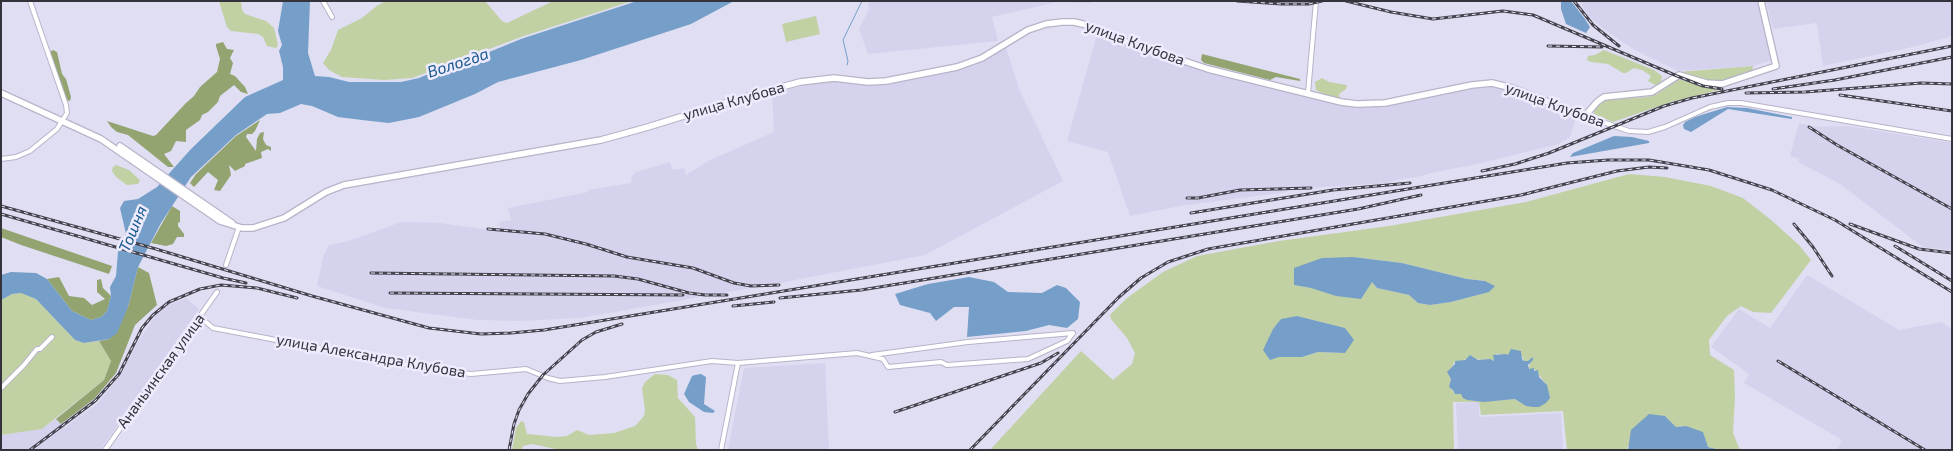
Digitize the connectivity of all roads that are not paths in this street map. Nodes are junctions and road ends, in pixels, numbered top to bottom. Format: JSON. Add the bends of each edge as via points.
{"nodes":[{"id":1,"x":30,"y":1,"type":"edge"},
{"id":2,"x":323,"y":1,"type":"edge"},
{"id":3,"x":1316,"y":1,"type":"edge"},
{"id":4,"x":1761,"y":1,"type":"edge"},
{"id":5,"x":332,"y":17,"type":"dead end"},
{"id":6,"x":1,"y":93,"type":"edge"},
{"id":7,"x":1308,"y":93,"type":"junction"},
{"id":8,"x":1585,"y":116,"type":"junction"},
{"id":9,"x":64,"y":121,"type":"junction"},
{"id":10,"x":1952,"y":139,"type":"edge"},
{"id":11,"x":1,"y":159,"type":"edge"},
{"id":12,"x":239,"y":227,"type":"junction"},
{"id":13,"x":226,"y":265,"type":"dead end"},
{"id":14,"x":217,"y":292,"type":"dead end"},
{"id":15,"x":200,"y":317,"type":"junction"},
{"id":16,"x":52,"y":336,"type":"dead end"},
{"id":17,"x":872,"y":355,"type":"junction"},
{"id":18,"x":738,"y":364,"type":"junction"},
{"id":19,"x":1,"y":388,"type":"edge"},
{"id":20,"x":105,"y":450,"type":"edge"},
{"id":21,"x":721,"y":450,"type":"edge"}],
"edges":[{"from":1,"to":9,"type":"street","via":[[66,105]]},
{"from":2,"to":5,"type":"street"},
{"from":3,"to":7,"type":"street"},
{"from":4,"to":8,"type":"main road","via":[[1776,66],[1722,84],[1679,75],[1650,93],[1604,97]]},
{"from":6,"to":9,"type":"main road"},
{"from":7,"to":8,"type":"main road","name":"улица Клубова","via":[[1341,102],[1370,104],[1492,83]]},
{"from":7,"to":12,"type":"main road","name":"улица Клубова","via":[[1196,65],[1080,23],[1056,22],[1028,30],[978,60],[957,67],[879,82],[831,78],[800,82],[601,140],[344,185],[272,223],[256,228]]},
{"from":8,"to":10,"type":"street","name":"улица Клубова","via":[[1629,131],[1648,132],[1710,107],[1741,103]]},
{"from":9,"to":11,"type":"street","via":[[30,151]]},
{"from":9,"to":12,"type":"main road","via":[[105,137],[187,196]]},
{"from":12,"to":13,"type":"street"},
{"from":14,"to":15,"type":"street","name":"Ананьинская улица"},
{"from":15,"to":18,"type":"street","name":"улица Александра Клубова","via":[[213,328],[470,374],[526,369],[560,381],[712,361]]},
{"from":15,"to":20,"type":"street","name":"Ананьинская улица"},
{"from":16,"to":19,"type":"street"},
{"from":17,"to":17,"type":"street","name":"улица Александра Клубова","via":[[883,358],[888,367],[1028,359],[1067,341],[1072,333]]},
{"from":17,"to":18,"type":"street","name":"улица Александра Клубова","via":[[856,353]]},
{"from":18,"to":21,"type":"street"}]}
